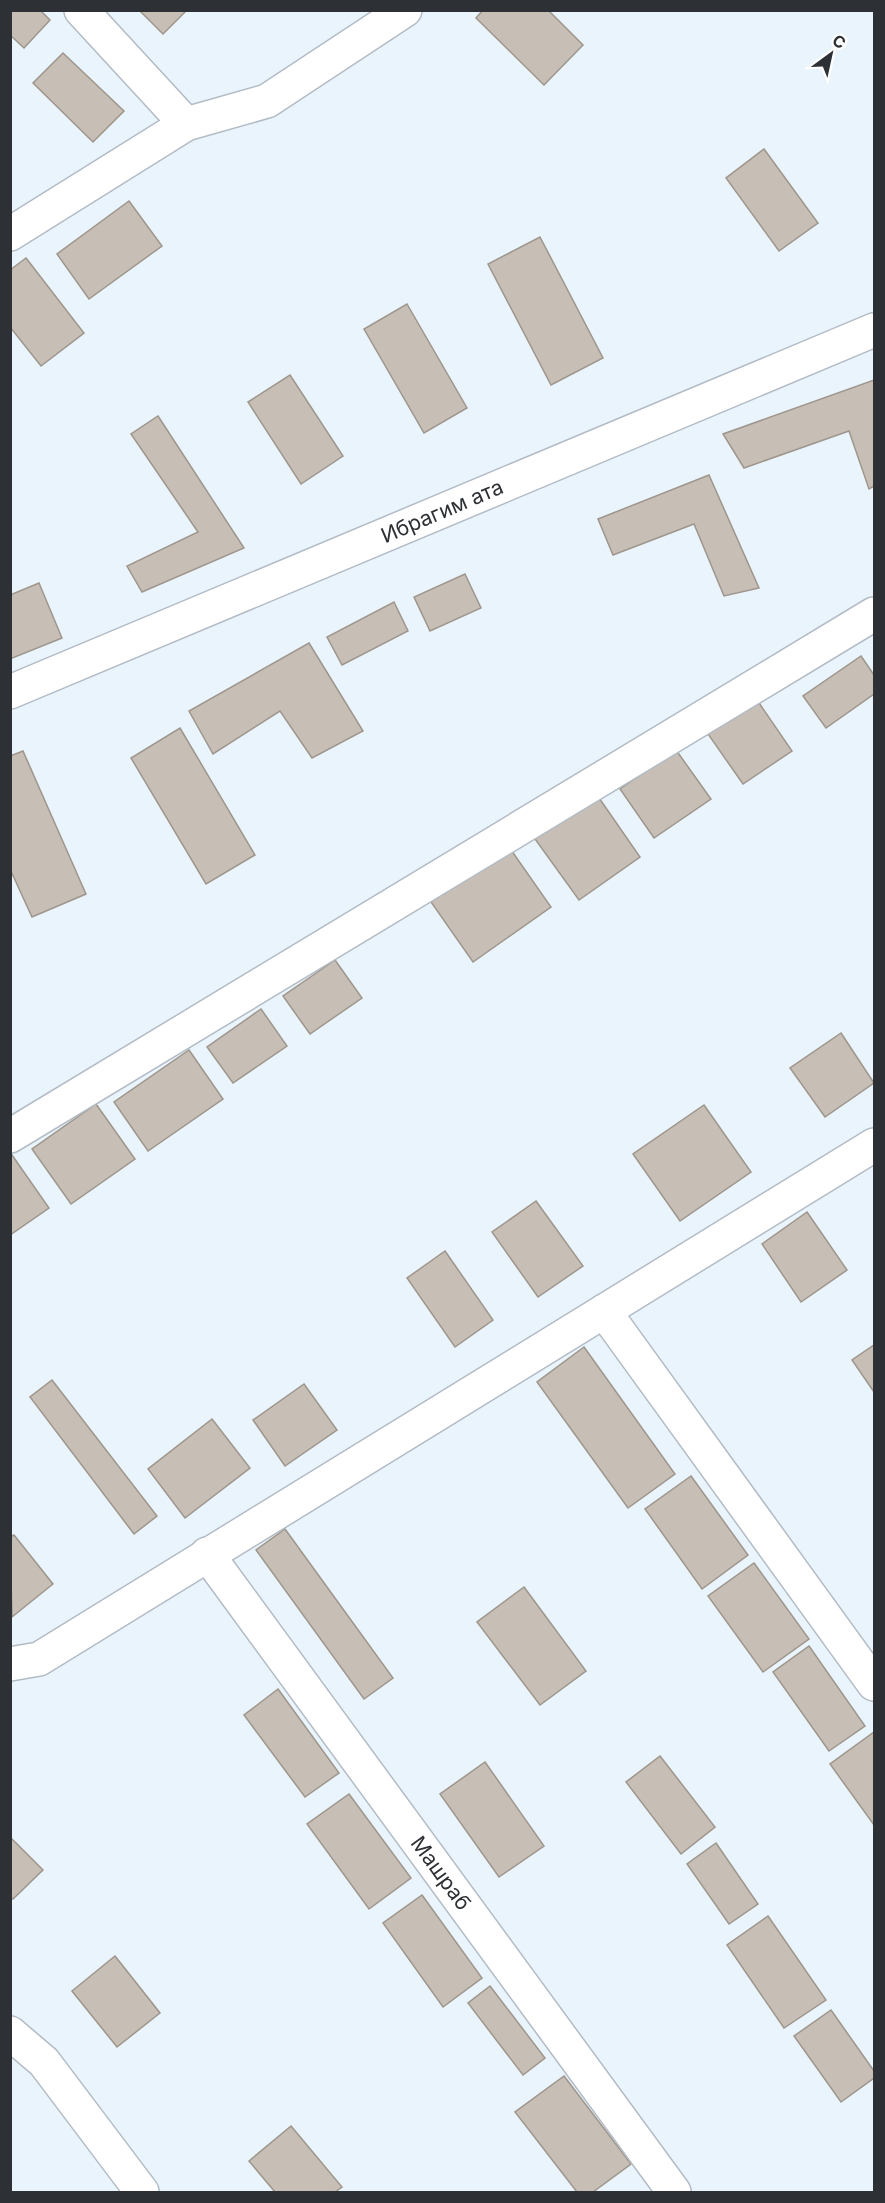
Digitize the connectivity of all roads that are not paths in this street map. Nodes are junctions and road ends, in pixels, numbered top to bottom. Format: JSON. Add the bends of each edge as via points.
{"nodes":[{"id":1,"x":81,"y":10,"type":"edge"},
{"id":2,"x":405,"y":10,"type":"edge"},
{"id":3,"x":186,"y":124,"type":"junction"},
{"id":4,"x":10,"y":234,"type":"edge"},
{"id":5,"x":874,"y":330,"type":"edge"},
{"id":6,"x":874,"y":614,"type":"edge"},
{"id":7,"x":10,"y":692,"type":"edge"},
{"id":8,"x":10,"y":1136,"type":"edge"},
{"id":9,"x":874,"y":1145,"type":"edge"},
{"id":10,"x":604,"y":1311,"type":"junction"},
{"id":11,"x":207,"y":1554,"type":"junction"},
{"id":12,"x":10,"y":1664,"type":"edge"},
{"id":13,"x":874,"y":1684,"type":"edge"},
{"id":14,"x":10,"y":2033,"type":"edge"},
{"id":15,"x":142,"y":2193,"type":"edge"},
{"id":16,"x":674,"y":2193,"type":"edge"}],
"edges":[{"from":1,"to":3,"type":"street"},
{"from":2,"to":3,"type":"street","via":[[267,101]]},
{"from":3,"to":4,"type":"street"},
{"from":5,"to":7,"type":"street","name":"Ибрагим ата"},
{"from":6,"to":8,"type":"street"},
{"from":9,"to":10,"type":"street"},
{"from":10,"to":11,"type":"street"},
{"from":10,"to":13,"type":"street"},
{"from":11,"to":12,"type":"street","via":[[39,1659]]},
{"from":11,"to":16,"type":"street","name":"Машраб"},
{"from":14,"to":15,"type":"street","via":[[44,2062]]}]}
